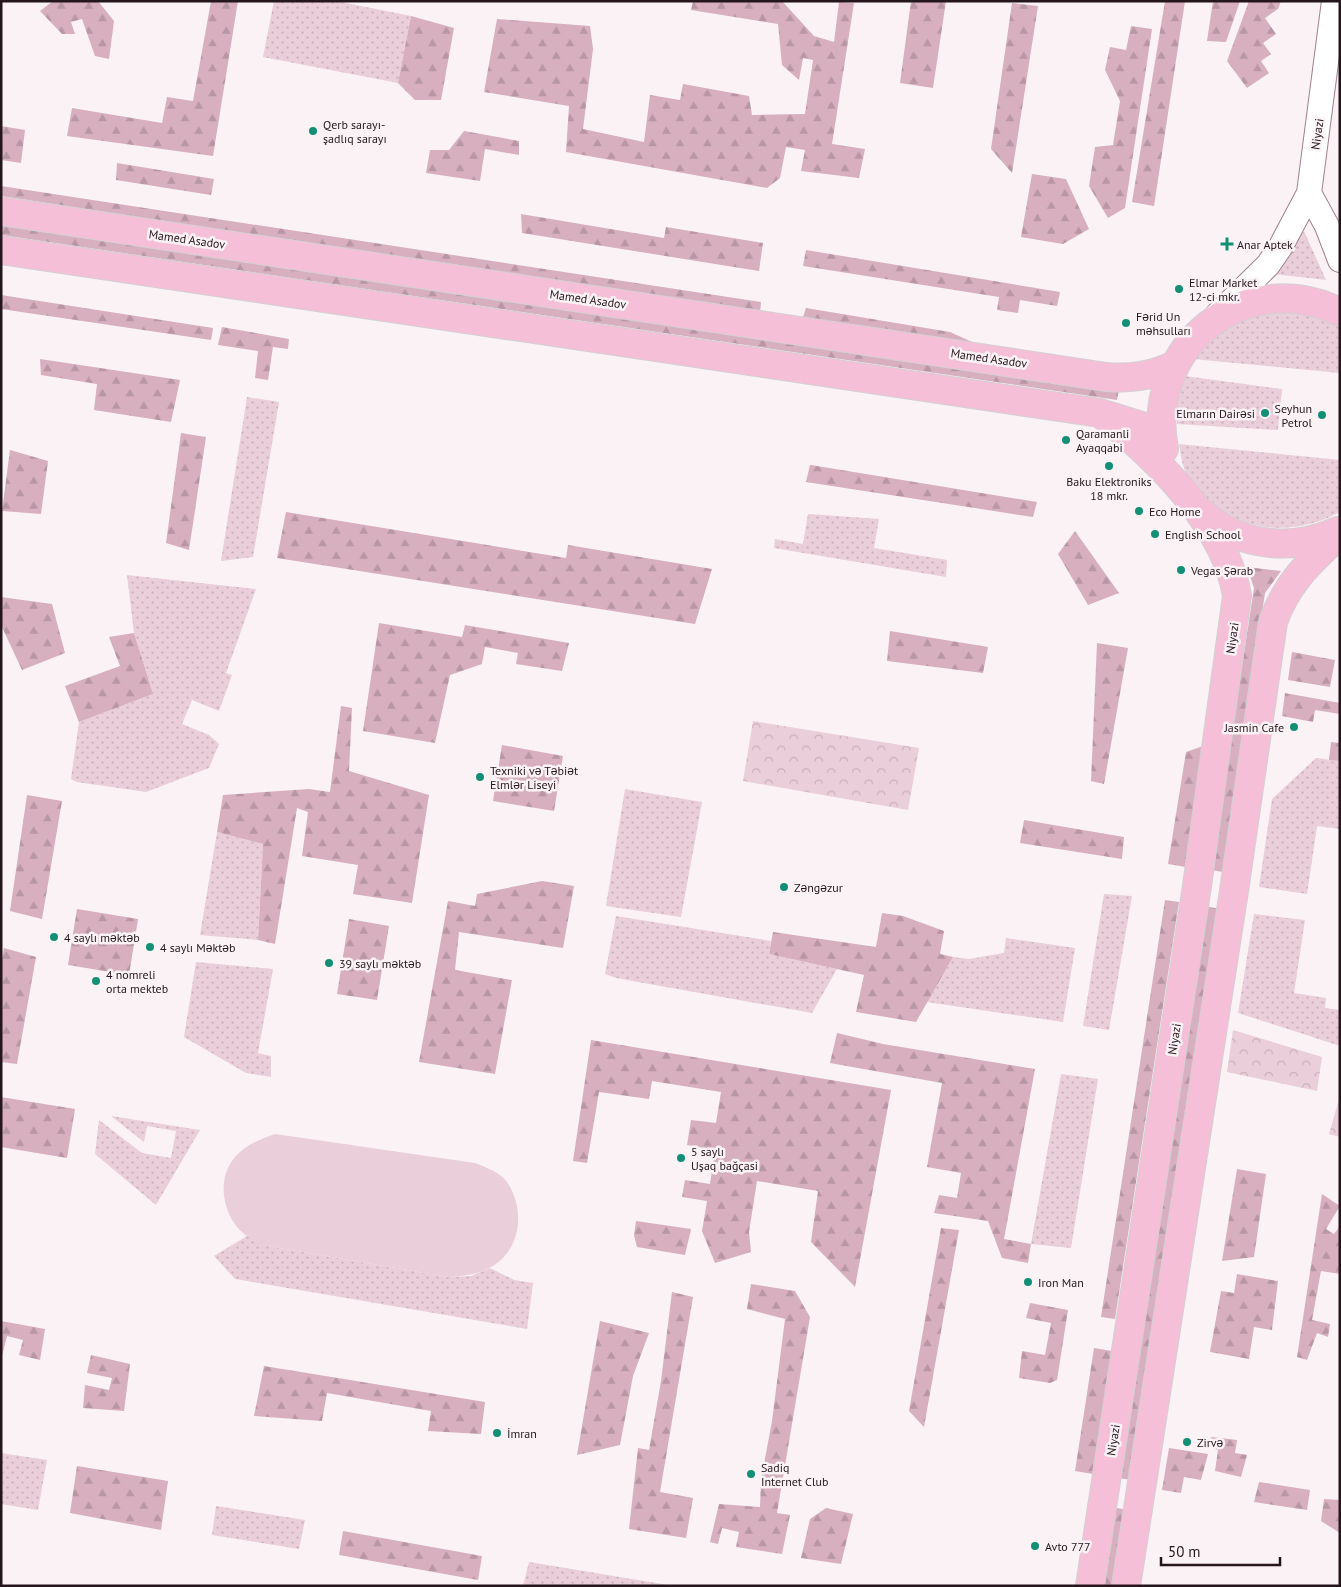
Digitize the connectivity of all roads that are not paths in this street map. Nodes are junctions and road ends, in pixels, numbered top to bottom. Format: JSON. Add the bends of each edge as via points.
{"nodes":[{"id":1,"x":1334,"y":1,"type":"edge"},
{"id":2,"x":1308,"y":193,"type":"junction"},
{"id":3,"x":1,"y":211,"type":"edge"},
{"id":4,"x":1,"y":250,"type":"edge"},
{"id":5,"x":1340,"y":260,"type":"edge"},
{"id":6,"x":1340,"y":312,"type":"edge"},
{"id":7,"x":1204,"y":328,"type":"junction"},
{"id":8,"x":1173,"y":366,"type":"junction"},
{"id":9,"x":1100,"y":413,"type":"junction"},
{"id":10,"x":1161,"y":432,"type":"junction"},
{"id":11,"x":1191,"y":503,"type":"junction"},
{"id":12,"x":1340,"y":532,"type":"edge"},
{"id":13,"x":1197,"y":886,"type":"junction"},
{"id":14,"x":1234,"y":892,"type":"junction"},
{"id":15,"x":1105,"y":1492,"type":"junction"},
{"id":16,"x":1139,"y":1497,"type":"junction"},
{"id":17,"x":1090,"y":1586,"type":"edge"},
{"id":18,"x":1126,"y":1586,"type":"edge"}],
"edges":[{"from":1,"to":2,"type":"street","name":"Niyazi"},
{"from":2,"to":5,"type":"street","via":[[1327,226]]},
{"from":2,"to":7,"type":"street","name":"Niyazi","via":[[1268,265]]},
{"from":3,"to":8,"type":"main road","name":"Mamed Asadov","via":[[1106,377],[1150,376]]},
{"from":4,"to":9,"type":"main road"},
{"from":6,"to":7,"type":"main road","via":[[1311,302],[1283,298],[1254,302],[1228,312]]},
{"from":7,"to":8,"type":"main road"},
{"from":8,"to":10,"type":"main road","via":[[1165,387]]},
{"from":9,"to":10,"type":"main road"},
{"from":9,"to":11,"type":"main road","via":[[1148,454]]},
{"from":10,"to":11,"type":"main road","via":[[1166,458]]},
{"from":11,"to":12,"type":"main road","via":[[1212,522],[1237,535],[1264,543],[1293,544]]},
{"from":11,"to":13,"type":"main road","name":"Niyazi","via":[[1228,562],[1237,596]]},
{"from":12,"to":14,"type":"main road","via":[[1294,578],[1272,622]]},
{"from":13,"to":14,"type":"main road"},
{"from":13,"to":15,"type":"main road","name":"Niyazi"},
{"from":14,"to":16,"type":"main road"},
{"from":15,"to":16,"type":"main road"},
{"from":15,"to":17,"type":"main road","name":"Niyazi"},
{"from":16,"to":18,"type":"main road"}]}
